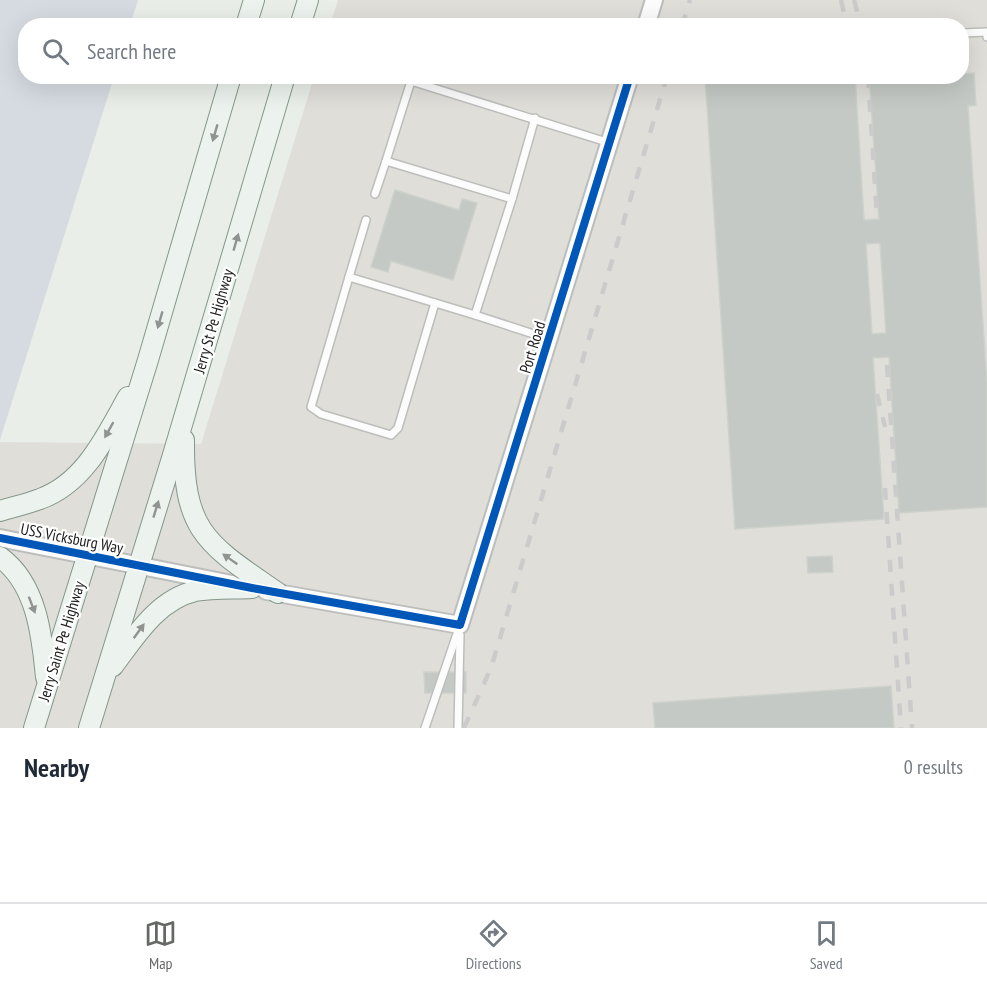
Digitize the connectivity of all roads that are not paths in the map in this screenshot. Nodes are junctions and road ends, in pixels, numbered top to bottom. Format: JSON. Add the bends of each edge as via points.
{"nodes":[{"id":1,"x":254,"y":0,"type":"edge"},
{"id":2,"x":308,"y":0,"type":"edge"},
{"id":3,"x":654,"y":0,"type":"edge"},
{"id":4,"x":248,"y":18,"type":"edge"},
{"id":5,"x":302,"y":18,"type":"edge"},
{"id":6,"x":648,"y":18,"type":"edge"},
{"id":7,"x":969,"y":33,"type":"edge"},
{"id":8,"x":987,"y":37,"type":"edge"},
{"id":9,"x":229,"y":84,"type":"edge"},
{"id":10,"x":283,"y":84,"type":"edge"},
{"id":11,"x":410,"y":84,"type":"edge"},
{"id":12,"x":421,"y":84,"type":"edge"},
{"id":13,"x":628,"y":84,"type":"edge"},
{"id":14,"x":535,"y":118,"type":"junction"},
{"id":15,"x":610,"y":143,"type":"junction"},
{"id":16,"x":386,"y":161,"type":"junction"},
{"id":17,"x":375,"y":194,"type":"dead end"},
{"id":18,"x":512,"y":199,"type":"junction"},
{"id":19,"x":366,"y":220,"type":"dead end"},
{"id":20,"x":349,"y":277,"type":"junction"},
{"id":21,"x":435,"y":303,"type":"junction"},
{"id":22,"x":475,"y":315,"type":"junction"},
{"id":23,"x":549,"y":339,"type":"junction"},
{"id":24,"x":148,"y":360,"type":"junction"},
{"id":25,"x":198,"y":372,"type":"junction"},
{"id":26,"x":0,"y":511,"type":"edge"},
{"id":27,"x":0,"y":538,"type":"edge"},
{"id":28,"x":88,"y":555,"type":"junction"},
{"id":29,"x":0,"y":557,"type":"edge"},
{"id":30,"x":139,"y":565,"type":"junction"},
{"id":31,"x":252,"y":588,"type":"junction"},
{"id":32,"x":278,"y":593,"type":"junction"},
{"id":33,"x":460,"y":625,"type":"junction"},
{"id":34,"x":105,"y":678,"type":"junction"},
{"id":35,"x":47,"y":685,"type":"junction"},
{"id":36,"x":34,"y":728,"type":"edge"},
{"id":37,"x":89,"y":728,"type":"edge"},
{"id":38,"x":425,"y":728,"type":"edge"},
{"id":39,"x":458,"y":728,"type":"edge"}],
"edges":[{"from":1,"to":4,"type":"main road"},
{"from":2,"to":5,"type":"main road"},
{"from":3,"to":6,"type":"street"},
{"from":7,"to":8,"type":"lane","via":[[987,32]]},
{"from":9,"to":24,"type":"main road","one_way":true},
{"from":25,"to":10,"type":"main road","name":"Jerry St Pe Highway","one_way":true},
{"from":11,"to":16,"type":"lane"},
{"from":12,"to":14,"type":"lane"},
{"from":13,"to":15,"type":"street","name":"Port Road"},
{"from":14,"to":15,"type":"lane"},
{"from":14,"to":18,"type":"lane"},
{"from":15,"to":23,"type":"street","name":"Port Road"},
{"from":16,"to":17,"type":"lane"},
{"from":16,"to":18,"type":"lane"},
{"from":18,"to":22,"type":"lane"},
{"from":19,"to":20,"type":"lane"},
{"from":20,"to":21,"type":"lane"},
{"from":20,"to":21,"type":"lane","via":[[311,406],[321,414],[391,435],[398,428]]},
{"from":21,"to":22,"type":"lane"},
{"from":22,"to":23,"type":"lane"},
{"from":23,"to":33,"type":"street","name":"Port Road"},
{"from":24,"to":26,"type":"main road","one_way":true,"via":[[97,452],[70,483],[42,499]]},
{"from":24,"to":28,"type":"main road"},
{"from":30,"to":25,"type":"main road","name":"Jerry St Pe Highway","one_way":true},
{"from":32,"to":25,"type":"main road","one_way":true,"via":[[221,554],[204,537],[195,519],[187,494],[184,438]]},
{"from":27,"to":28,"type":"street","name":"USS Vicksburg Way"},
{"from":28,"to":30,"type":"street","name":"USS Vicksburg Way"},
{"from":28,"to":35,"type":"main road","name":"Jerry Saint Pe Highway"},
{"from":29,"to":35,"type":"main road","one_way":true,"via":[[17,575],[30,599],[41,629]]},
{"from":30,"to":31,"type":"street","name":"USS Vicksburg Way"},
{"from":30,"to":34,"type":"main road"},
{"from":31,"to":32,"type":"street","name":"USS Vicksburg Way"},
{"from":34,"to":31,"type":"main road","one_way":true,"via":[[145,622],[169,603],[195,591]]},
{"from":32,"to":33,"type":"street","name":"USS Vicksburg Way"},
{"from":33,"to":38,"type":"lane"},
{"from":33,"to":39,"type":"lane"},
{"from":34,"to":37,"type":"main road"},
{"from":35,"to":36,"type":"main road","name":"Jerry Saint Pe Highway"}]}
